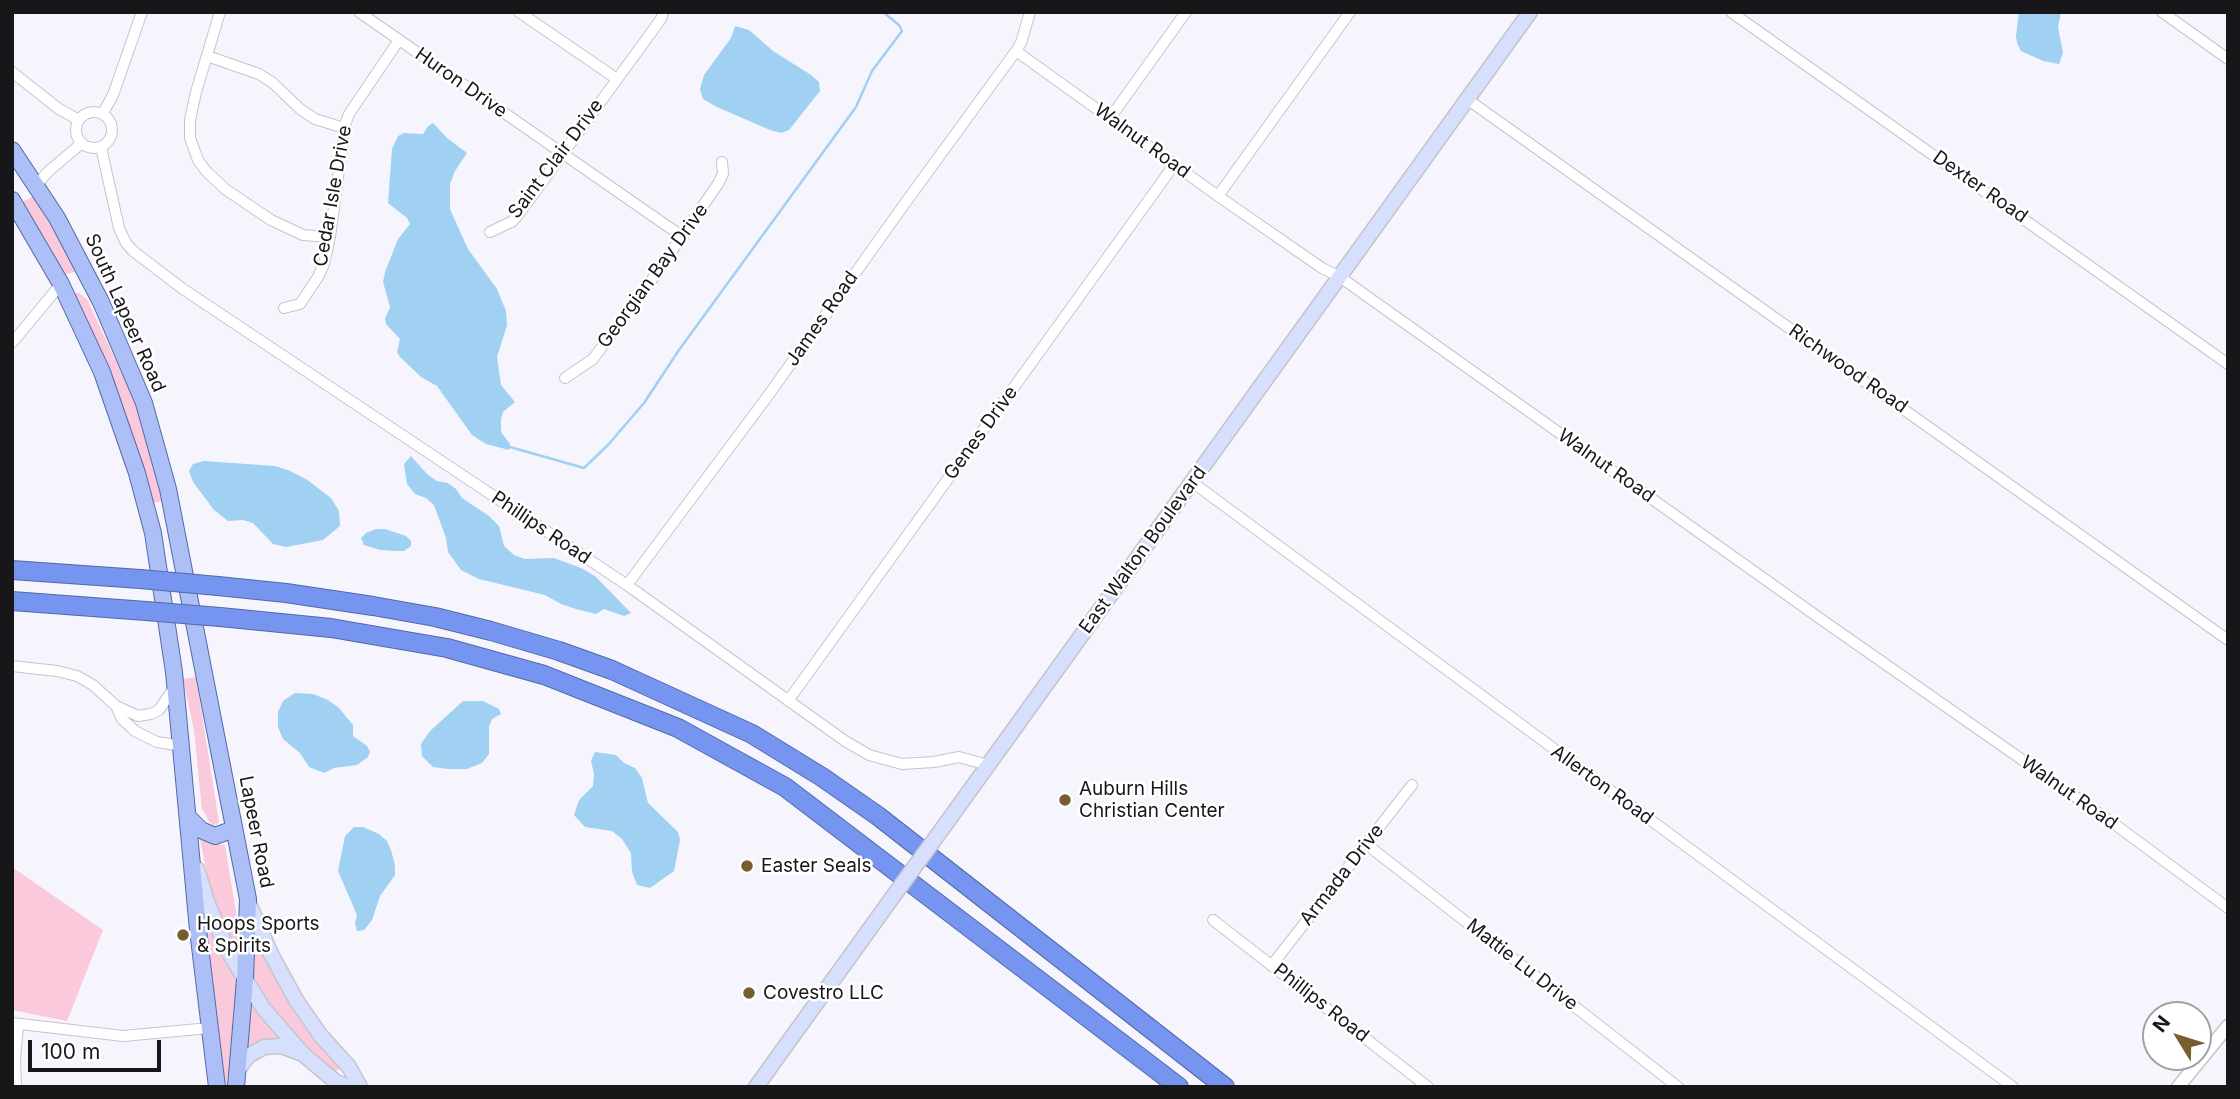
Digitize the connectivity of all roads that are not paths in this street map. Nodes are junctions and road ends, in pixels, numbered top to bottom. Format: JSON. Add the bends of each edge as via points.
{"nodes":[{"id":1,"x":142,"y":12,"type":"edge"},
{"id":2,"x":220,"y":12,"type":"edge"},
{"id":3,"x":359,"y":12,"type":"edge"},
{"id":4,"x":519,"y":12,"type":"edge"},
{"id":5,"x":663,"y":12,"type":"edge"},
{"id":6,"x":1030,"y":12,"type":"edge"},
{"id":7,"x":1186,"y":12,"type":"edge"},
{"id":8,"x":1350,"y":12,"type":"edge"},
{"id":9,"x":1531,"y":12,"type":"edge"},
{"id":10,"x":1731,"y":12,"type":"edge"},
{"id":11,"x":2162,"y":12,"type":"edge"},
{"id":12,"x":399,"y":40,"type":"junction"},
{"id":13,"x":1016,"y":51,"type":"junction"},
{"id":14,"x":207,"y":56,"type":"junction"},
{"id":15,"x":2228,"y":59,"type":"edge"},
{"id":16,"x":12,"y":72,"type":"edge"},
{"id":17,"x":617,"y":79,"type":"junction"},
{"id":18,"x":1467,"y":99,"type":"junction"},
{"id":19,"x":103,"y":113,"type":"junction"},
{"id":20,"x":1110,"y":118,"type":"junction"},
{"id":21,"x":79,"y":120,"type":"junction"},
{"id":22,"x":344,"y":128,"type":"junction"},
{"id":23,"x":82,"y":143,"type":"junction"},
{"id":24,"x":101,"y":147,"type":"junction"},
{"id":25,"x":12,"y":150,"type":"edge"},
{"id":26,"x":563,"y":154,"type":"junction"},
{"id":27,"x":722,"y":162,"type":"dead end"},
{"id":28,"x":1174,"y":164,"type":"junction"},
{"id":29,"x":36,"y":185,"type":"junction"},
{"id":30,"x":12,"y":192,"type":"edge"},
{"id":31,"x":1218,"y":196,"type":"junction"},
{"id":32,"x":12,"y":200,"type":"edge"},
{"id":33,"x":490,"y":232,"type":"dead end"},
{"id":34,"x":683,"y":236,"type":"junction"},
{"id":35,"x":330,"y":237,"type":"junction"},
{"id":36,"x":1340,"y":277,"type":"junction"},
{"id":37,"x":92,"y":283,"type":"junction"},
{"id":38,"x":61,"y":284,"type":"junction"},
{"id":39,"x":284,"y":308,"type":"dead end"},
{"id":40,"x":12,"y":343,"type":"edge"},
{"id":41,"x":2228,"y":364,"type":"edge"},
{"id":42,"x":565,"y":378,"type":"dead end"},
{"id":43,"x":1192,"y":482,"type":"junction"},
{"id":44,"x":12,"y":570,"type":"edge"},
{"id":45,"x":627,"y":585,"type":"junction"},
{"id":46,"x":187,"y":589,"type":"joint"},
{"id":47,"x":12,"y":601,"type":"edge"},
{"id":48,"x":2228,"y":640,"type":"edge"},
{"id":49,"x":12,"y":667,"type":"edge"},
{"id":50,"x":176,"y":685,"type":"junction"},
{"id":51,"x":789,"y":701,"type":"junction"},
{"id":52,"x":116,"y":706,"type":"junction"},
{"id":53,"x":182,"y":746,"type":"junction"},
{"id":54,"x":988,"y":765,"type":"junction"},
{"id":55,"x":1412,"y":785,"type":"dead end"},
{"id":56,"x":189,"y":818,"type":"junction"},
{"id":57,"x":234,"y":829,"type":"junction"},
{"id":58,"x":1366,"y":844,"type":"junction"},
{"id":59,"x":192,"y":854,"type":"junction"},
{"id":60,"x":248,"y":899,"type":"junction"},
{"id":61,"x":2228,"y":908,"type":"edge"},
{"id":62,"x":1213,"y":920,"type":"dead end"},
{"id":63,"x":1272,"y":965,"type":"junction"},
{"id":64,"x":246,"y":980,"type":"junction"},
{"id":65,"x":15,"y":1024,"type":"edge"},
{"id":66,"x":2228,"y":1026,"type":"edge"},
{"id":67,"x":210,"y":1028,"type":"junction"},
{"id":68,"x":304,"y":1055,"type":"junction"},
{"id":69,"x":236,"y":1079,"type":"edge"},
{"id":70,"x":16,"y":1087,"type":"edge"},
{"id":71,"x":217,"y":1087,"type":"edge"},
{"id":72,"x":348,"y":1087,"type":"edge"},
{"id":73,"x":360,"y":1087,"type":"edge"},
{"id":74,"x":755,"y":1087,"type":"edge"},
{"id":75,"x":1179,"y":1087,"type":"edge"},
{"id":76,"x":1225,"y":1087,"type":"edge"},
{"id":77,"x":1428,"y":1087,"type":"edge"},
{"id":78,"x":1678,"y":1087,"type":"edge"},
{"id":79,"x":2013,"y":1087,"type":"edge"},
{"id":80,"x":2178,"y":1087,"type":"edge"}],
"edges":[{"from":1,"to":19,"type":"street"},
{"from":2,"to":14,"type":"street"},
{"from":3,"to":12,"type":"street","name":"Huron Drive"},
{"from":4,"to":17,"type":"street"},
{"from":5,"to":17,"type":"street","name":"Saint Clair Drive"},
{"from":6,"to":13,"type":"street"},
{"from":7,"to":20,"type":"street"},
{"from":8,"to":31,"type":"street"},
{"from":9,"to":18,"type":"main road","name":"East Walton Boulevard"},
{"from":10,"to":41,"type":"street","name":"Dexter Road"},
{"from":11,"to":15,"type":"street"},
{"from":12,"to":22,"type":"street","name":"Cedar Isle Drive"},
{"from":12,"to":26,"type":"street","name":"Huron Drive"},
{"from":13,"to":20,"type":"street","name":"Walnut Road"},
{"from":13,"to":45,"type":"street","name":"James Road"},
{"from":14,"to":22,"type":"street","via":[[259,74],[315,119]]},
{"from":14,"to":35,"type":"street","via":[[190,120],[190,138],[198,160],[225,189],[271,220],[303,234]]},
{"from":16,"to":21,"type":"street"},
{"from":17,"to":26,"type":"street","name":"Saint Clair Drive"},
{"from":18,"to":36,"type":"main road","name":"East Walton Boulevard"},
{"from":18,"to":48,"type":"street","name":"Richwood Road"},
{"from":19,"to":21,"type":"street","via":[[86,113]]},
{"from":19,"to":24,"type":"street","via":[[113,132]]},
{"from":20,"to":28,"type":"street","name":"Walnut Road"},
{"from":21,"to":23,"type":"street"},
{"from":22,"to":35,"type":"street","name":"Cedar Isle Drive"},
{"from":23,"to":24,"type":"street"},
{"from":23,"to":29,"type":"street"},
{"from":24,"to":45,"type":"street","name":"Phillips Road","via":[[119,228],[133,251]]},
{"from":25,"to":29,"type":"main road","name":"South Lapeer Road"},
{"from":26,"to":33,"type":"street","name":"Saint Clair Drive","via":[[513,221]]},
{"from":26,"to":34,"type":"street","name":"Huron Drive"},
{"from":27,"to":34,"type":"street","name":"Georgian Bay Drive","via":[[718,184]]},
{"from":28,"to":31,"type":"street","name":"Walnut Road"},
{"from":28,"to":51,"type":"street","name":"Genes Drive"},
{"from":29,"to":30,"type":"main road","via":[[25,192]]},
{"from":29,"to":37,"type":"main road","name":"South Lapeer Road"},
{"from":31,"to":36,"type":"street","name":"Walnut Road"},
{"from":32,"to":38,"type":"main road"},
{"from":34,"to":42,"type":"street","name":"Georgian Bay Drive","via":[[593,359]]},
{"from":35,"to":39,"type":"street","name":"Cedar Isle Drive","via":[[324,264],[308,295],[300,304]]},
{"from":36,"to":43,"type":"main road","name":"East Walton Boulevard"},
{"from":36,"to":61,"type":"street","name":"Walnut Road"},
{"from":37,"to":38,"type":"main road","via":[[73,276]]},
{"from":37,"to":46,"type":"main road","name":"South Lapeer Road","via":[[129,364],[157,445]]},
{"from":38,"to":40,"type":"street"},
{"from":38,"to":50,"type":"main road","via":[[102,372],[153,533]]},
{"from":43,"to":54,"type":"main road","name":"East Walton Boulevard"},
{"from":43,"to":79,"type":"street","name":"Allerton Road"},
{"from":44,"to":76,"type":"highway","bridge":true,"via":[[218,586],[373,606],[491,631],[612,670],[752,734],[822,777]]},
{"from":45,"to":51,"type":"street","name":"Phillips Road"},
{"from":46,"to":57,"type":"main road","name":"Lapeer Road"},
{"from":47,"to":75,"type":"highway","bridge":true,"via":[[331,628],[447,648],[544,675],[678,728],[785,787]]},
{"from":49,"to":52,"type":"street","via":[[77,676]]},
{"from":50,"to":52,"type":"street","via":[[151,714],[138,716]]},
{"from":50,"to":53,"type":"main road"},
{"from":51,"to":54,"type":"street","name":"Phillips Road","via":[[869,755],[902,764],[959,757]]},
{"from":52,"to":53,"type":"street","via":[[122,719],[140,734]]},
{"from":53,"to":56,"type":"main road"},
{"from":54,"to":74,"type":"main road","name":"East Walton Boulevard","bridge":true},
{"from":55,"to":58,"type":"street","name":"Armada Drive"},
{"from":56,"to":57,"type":"main road","via":[[215,836]]},
{"from":56,"to":59,"type":"main road"},
{"from":57,"to":60,"type":"main road","name":"Lapeer Road"},
{"from":58,"to":63,"type":"street","name":"Armada Drive"},
{"from":58,"to":78,"type":"street","name":"Mattie Lu Drive"},
{"from":59,"to":64,"type":"main road","via":[[216,925]]},
{"from":59,"to":67,"type":"main road"},
{"from":60,"to":64,"type":"main road","name":"Lapeer Road"},
{"from":60,"to":73,"type":"main road","via":[[288,987]]},
{"from":62,"to":63,"type":"street","name":"Phillips Road"},
{"from":63,"to":77,"type":"street","name":"Phillips Road"},
{"from":64,"to":68,"type":"main road","via":[[263,1008]]},
{"from":64,"to":69,"type":"main road","name":"Lapeer Road"},
{"from":65,"to":67,"type":"street","via":[[123,1036]]},
{"from":65,"to":70,"type":"street"},
{"from":66,"to":80,"type":"street"},
{"from":67,"to":71,"type":"main road"},
{"from":68,"to":69,"type":"main road","via":[[281,1046],[264,1047],[248,1056]]},
{"from":68,"to":72,"type":"main road","via":[[335,1082]]}]}
